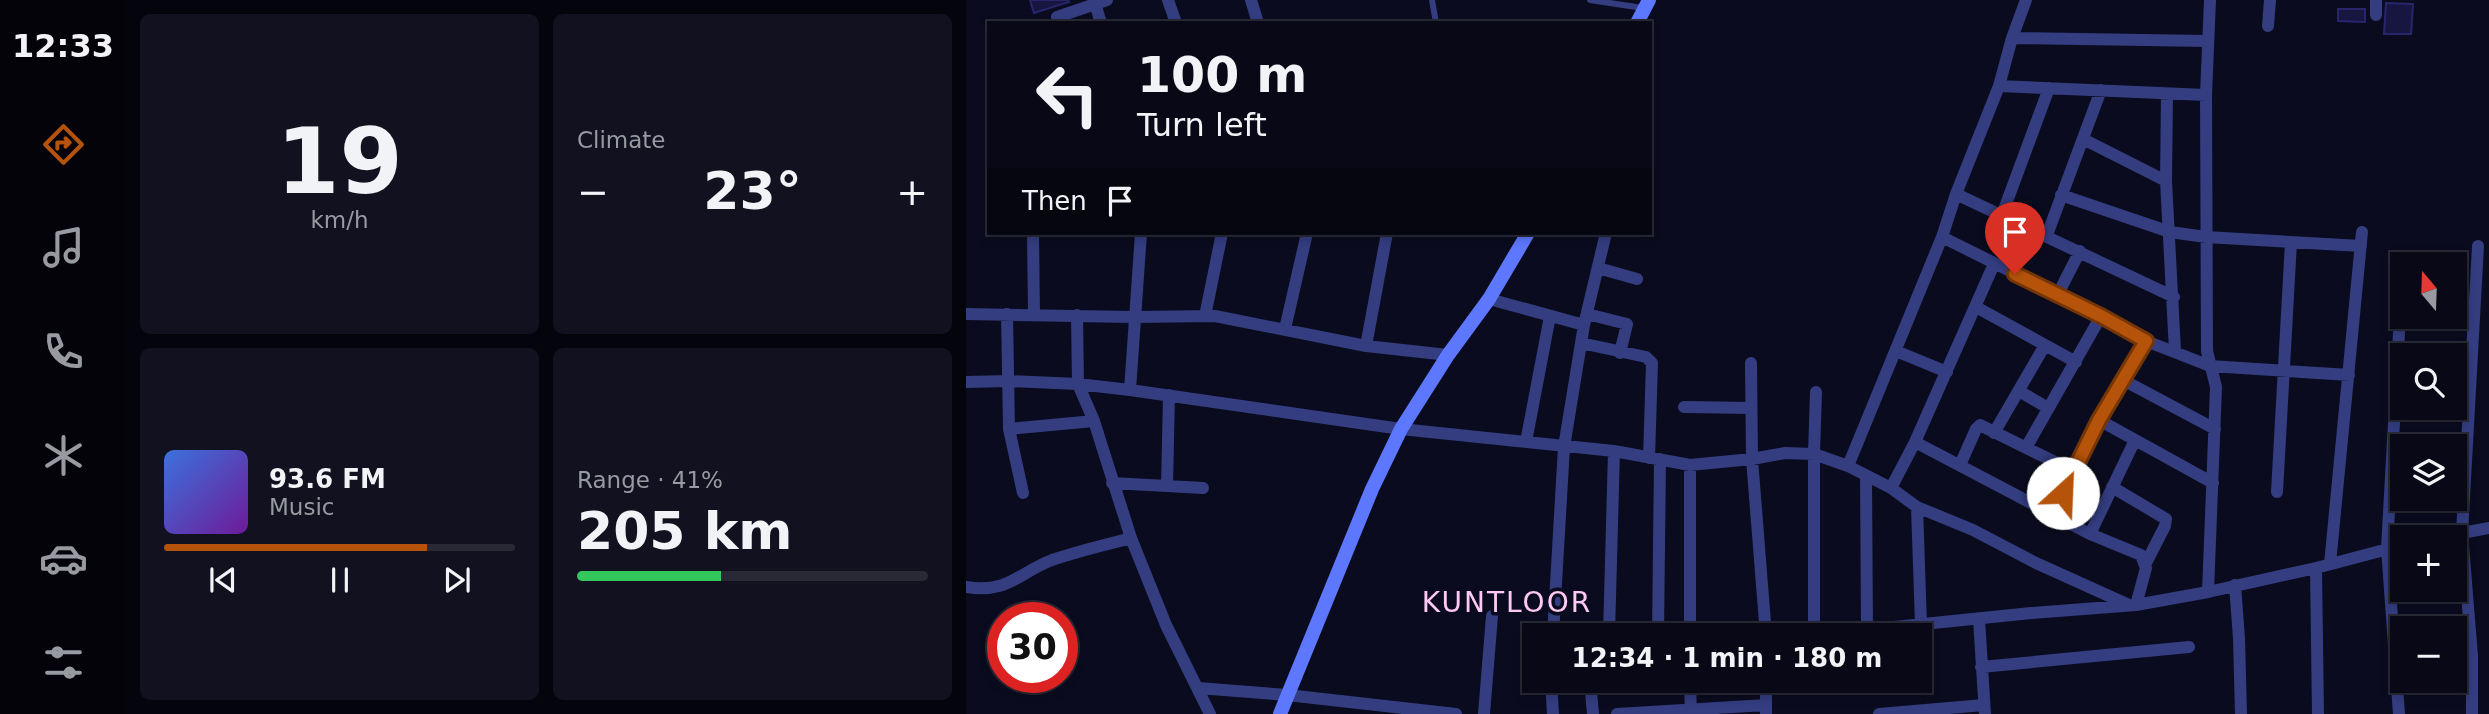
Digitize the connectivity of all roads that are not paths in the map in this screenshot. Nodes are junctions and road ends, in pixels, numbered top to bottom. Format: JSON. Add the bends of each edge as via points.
{"nodes":[{"id":1,"x":1168,"y":0,"type":"edge"},
{"id":2,"x":1251,"y":0,"type":"edge"},
{"id":3,"x":1432,"y":0,"type":"edge"},
{"id":4,"x":1590,"y":0,"type":"edge"},
{"id":5,"x":2026,"y":0,"type":"edge"},
{"id":6,"x":2210,"y":0,"type":"edge"},
{"id":7,"x":2270,"y":0,"type":"edge"},
{"id":8,"x":2376,"y":0,"type":"edge"},
{"id":9,"x":1099,"y":1,"type":"edge"},
{"id":10,"x":1647,"y":4,"type":"edge"},
{"id":11,"x":2376,"y":15,"type":"dead end"},
{"id":12,"x":1058,"y":17,"type":"dead end"},
{"id":13,"x":1101,"y":21,"type":"edge"},
{"id":14,"x":1175,"y":21,"type":"edge"},
{"id":15,"x":1257,"y":21,"type":"edge"},
{"id":16,"x":1436,"y":21,"type":"edge"},
{"id":17,"x":1638,"y":21,"type":"edge"},
{"id":18,"x":2268,"y":26,"type":"dead end"},
{"id":19,"x":2012,"y":38,"type":"junction"},
{"id":20,"x":2208,"y":41,"type":"junction"},
{"id":21,"x":1999,"y":86,"type":"junction"},
{"id":22,"x":2049,"y":88,"type":"junction"},
{"id":23,"x":2101,"y":90,"type":"junction"},
{"id":24,"x":2167,"y":94,"type":"junction"},
{"id":25,"x":2206,"y":95,"type":"junction"},
{"id":26,"x":2083,"y":139,"type":"junction"},
{"id":27,"x":2166,"y":181,"type":"junction"},
{"id":28,"x":1956,"y":194,"type":"junction"},
{"id":29,"x":2062,"y":195,"type":"junction"},
{"id":30,"x":2001,"y":215,"type":"junction"},
{"id":31,"x":2170,"y":232,"type":"junction"},
{"id":32,"x":2362,"y":232,"type":"dead end"},
{"id":33,"x":1033,"y":235,"type":"edge"},
{"id":34,"x":1141,"y":235,"type":"edge"},
{"id":35,"x":1222,"y":235,"type":"edge"},
{"id":36,"x":1307,"y":235,"type":"edge"},
{"id":37,"x":1387,"y":235,"type":"edge"},
{"id":38,"x":1527,"y":235,"type":"edge"},
{"id":39,"x":2047,"y":235,"type":"junction"},
{"id":40,"x":1605,"y":237,"type":"dead end"},
{"id":41,"x":1942,"y":237,"type":"junction"},
{"id":42,"x":2206,"y":237,"type":"junction"},
{"id":43,"x":2291,"y":242,"type":"junction"},
{"id":44,"x":2361,"y":246,"type":"junction"},
{"id":45,"x":2478,"y":246,"type":"dead end"},
{"id":46,"x":2080,"y":251,"type":"junction"},
{"id":47,"x":1994,"y":264,"type":"junction"},
{"id":48,"x":1598,"y":268,"type":"junction"},
{"id":49,"x":1637,"y":279,"type":"dead end"},
{"id":50,"x":2058,"y":294,"type":"junction"},
{"id":51,"x":2174,"y":296,"type":"junction"},
{"id":52,"x":1489,"y":299,"type":"junction"},
{"id":53,"x":1976,"y":307,"type":"junction"},
{"id":54,"x":966,"y":314,"type":"edge"},
{"id":55,"x":1007,"y":314,"type":"junction"},
{"id":56,"x":1034,"y":314,"type":"junction"},
{"id":57,"x":1077,"y":316,"type":"junction"},
{"id":58,"x":1205,"y":316,"type":"junction"},
{"id":59,"x":1550,"y":316,"type":"junction"},
{"id":60,"x":2101,"y":316,"type":"junction"},
{"id":61,"x":1133,"y":317,"type":"junction"},
{"id":62,"x":1586,"y":320,"type":"junction"},
{"id":63,"x":1286,"y":329,"type":"junction"},
{"id":64,"x":2399,"y":329,"type":"edge"},
{"id":65,"x":2146,"y":341,"type":"junction"},
{"id":66,"x":1581,"y":343,"type":"junction"},
{"id":67,"x":2045,"y":345,"type":"junction"},
{"id":68,"x":1366,"y":346,"type":"junction"},
{"id":69,"x":1896,"y":351,"type":"junction"},
{"id":70,"x":2175,"y":351,"type":"junction"},
{"id":71,"x":1620,"y":353,"type":"junction"},
{"id":72,"x":1448,"y":355,"type":"junction"},
{"id":73,"x":2076,"y":362,"type":"junction"},
{"id":74,"x":1751,"y":363,"type":"dead end"},
{"id":75,"x":2210,"y":366,"type":"junction"},
{"id":76,"x":1947,"y":372,"type":"junction"},
{"id":77,"x":2284,"y":372,"type":"junction"},
{"id":78,"x":2349,"y":375,"type":"junction"},
{"id":79,"x":2123,"y":380,"type":"junction"},
{"id":80,"x":1009,"y":381,"type":"junction"},
{"id":81,"x":966,"y":382,"type":"edge"},
{"id":82,"x":1078,"y":384,"type":"junction"},
{"id":83,"x":1130,"y":390,"type":"junction"},
{"id":84,"x":2019,"y":391,"type":"junction"},
{"id":85,"x":1816,"y":392,"type":"dead end"},
{"id":86,"x":1169,"y":395,"type":"junction"},
{"id":87,"x":1684,"y":407,"type":"dead end"},
{"id":88,"x":1751,"y":408,"type":"junction"},
{"id":89,"x":2048,"y":408,"type":"junction"},
{"id":90,"x":2099,"y":420,"type":"junction"},
{"id":91,"x":1094,"y":421,"type":"junction"},
{"id":92,"x":1009,"y":429,"type":"junction"},
{"id":93,"x":1401,"y":429,"type":"junction"},
{"id":94,"x":2215,"y":429,"type":"junction"},
{"id":95,"x":1994,"y":433,"type":"junction"},
{"id":96,"x":2135,"y":440,"type":"junction"},
{"id":97,"x":1526,"y":442,"type":"junction"},
{"id":98,"x":1915,"y":442,"type":"junction"},
{"id":99,"x":2027,"y":446,"type":"junction"},
{"id":100,"x":1564,"y":447,"type":"junction"},
{"id":101,"x":1614,"y":451,"type":"junction"},
{"id":102,"x":1814,"y":454,"type":"junction"},
{"id":103,"x":1654,"y":458,"type":"junction"},
{"id":104,"x":1752,"y":459,"type":"junction"},
{"id":105,"x":1690,"y":465,"type":"junction"},
{"id":106,"x":1960,"y":465,"type":"junction"},
{"id":107,"x":1848,"y":466,"type":"junction"},
{"id":108,"x":2073,"y":471,"type":"junction"},
{"id":109,"x":1866,"y":477,"type":"junction"},
{"id":110,"x":1112,"y":483,"type":"junction"},
{"id":111,"x":2213,"y":483,"type":"junction"},
{"id":112,"x":1167,"y":486,"type":"junction"},
{"id":113,"x":2112,"y":487,"type":"junction"},
{"id":114,"x":1203,"y":488,"type":"dead end"},
{"id":115,"x":1891,"y":488,"type":"junction"},
{"id":116,"x":2277,"y":492,"type":"dead end"},
{"id":117,"x":1023,"y":493,"type":"dead end"},
{"id":118,"x":1917,"y":507,"type":"junction"},
{"id":119,"x":2053,"y":515,"type":"junction"},
{"id":120,"x":2462,"y":525,"type":"edge"},
{"id":121,"x":2489,"y":528,"type":"edge"},
{"id":122,"x":2467,"y":532,"type":"edge"},
{"id":123,"x":2090,"y":534,"type":"junction"},
{"id":124,"x":1131,"y":538,"type":"junction"},
{"id":125,"x":2390,"y":547,"type":"edge"},
{"id":126,"x":2387,"y":548,"type":"junction"},
{"id":127,"x":2146,"y":563,"type":"junction"},
{"id":128,"x":2330,"y":564,"type":"junction"},
{"id":129,"x":2316,"y":568,"type":"junction"},
{"id":130,"x":2235,"y":585,"type":"junction"},
{"id":131,"x":966,"y":587,"type":"edge"},
{"id":132,"x":2208,"y":592,"type":"junction"},
{"id":133,"x":2467,"y":594,"type":"edge"},
{"id":134,"x":2133,"y":605,"type":"junction"},
{"id":135,"x":1492,"y":616,"type":"dead end"},
{"id":136,"x":1979,"y":619,"type":"junction"},
{"id":137,"x":1554,"y":623,"type":"edge"},
{"id":138,"x":1609,"y":623,"type":"edge"},
{"id":139,"x":1658,"y":623,"type":"edge"},
{"id":140,"x":1690,"y":623,"type":"edge"},
{"id":141,"x":1765,"y":623,"type":"edge"},
{"id":142,"x":1815,"y":623,"type":"edge"},
{"id":143,"x":1867,"y":623,"type":"edge"},
{"id":144,"x":1921,"y":623,"type":"edge"},
{"id":145,"x":1932,"y":623,"type":"edge"},
{"id":146,"x":2189,"y":648,"type":"dead end"},
{"id":147,"x":1981,"y":667,"type":"junction"},
{"id":148,"x":1198,"y":688,"type":"junction"},
{"id":149,"x":1552,"y":693,"type":"edge"},
{"id":150,"x":1591,"y":693,"type":"edge"},
{"id":151,"x":1690,"y":693,"type":"edge"},
{"id":152,"x":1287,"y":695,"type":"junction"},
{"id":153,"x":1984,"y":709,"type":"edge"},
{"id":154,"x":1766,"y":710,"type":"edge"},
{"id":155,"x":1691,"y":711,"type":"edge"},
{"id":156,"x":1431,"y":713,"type":"edge"},
{"id":157,"x":1210,"y":714,"type":"edge"},
{"id":158,"x":1280,"y":714,"type":"edge"},
{"id":159,"x":1456,"y":714,"type":"edge"},
{"id":160,"x":1484,"y":714,"type":"edge"},
{"id":161,"x":1553,"y":714,"type":"edge"},
{"id":162,"x":1593,"y":714,"type":"edge"},
{"id":163,"x":1617,"y":714,"type":"edge"},
{"id":164,"x":1633,"y":714,"type":"edge"},
{"id":165,"x":1879,"y":714,"type":"edge"},
{"id":166,"x":2241,"y":714,"type":"edge"},
{"id":167,"x":2318,"y":714,"type":"edge"},
{"id":168,"x":2399,"y":714,"type":"edge"},
{"id":169,"x":2472,"y":714,"type":"edge"}],
"edges":[{"from":1,"to":14,"type":"street"},
{"from":2,"to":15,"type":"street"},
{"from":3,"to":16,"type":"lane"},
{"from":4,"to":10,"type":"lane"},
{"from":5,"to":19,"type":"street"},
{"from":6,"to":20,"type":"street"},
{"from":7,"to":18,"type":"street"},
{"from":8,"to":11,"type":"street"},
{"from":9,"to":12,"type":"street"},
{"from":9,"to":13,"type":"street"},
{"from":10,"to":17,"type":"street"},
{"from":19,"to":20,"type":"street"},
{"from":19,"to":21,"type":"street"},
{"from":20,"to":25,"type":"street"},
{"from":21,"to":22,"type":"street"},
{"from":21,"to":28,"type":"street"},
{"from":22,"to":23,"type":"street"},
{"from":22,"to":30,"type":"street"},
{"from":23,"to":24,"type":"street"},
{"from":23,"to":26,"type":"street"},
{"from":24,"to":25,"type":"street"},
{"from":24,"to":27,"type":"street"},
{"from":25,"to":42,"type":"street"},
{"from":26,"to":27,"type":"street"},
{"from":26,"to":29,"type":"street"},
{"from":27,"to":31,"type":"street"},
{"from":28,"to":30,"type":"street"},
{"from":28,"to":41,"type":"street"},
{"from":29,"to":31,"type":"street"},
{"from":29,"to":39,"type":"street"},
{"from":30,"to":39,"type":"street"},
{"from":31,"to":42,"type":"street"},
{"from":31,"to":51,"type":"street"},
{"from":32,"to":44,"type":"street"},
{"from":33,"to":56,"type":"street"},
{"from":34,"to":61,"type":"street"},
{"from":35,"to":58,"type":"street"},
{"from":36,"to":63,"type":"street"},
{"from":37,"to":68,"type":"street"},
{"from":38,"to":52,"type":"street"},
{"from":39,"to":46,"type":"street"},
{"from":40,"to":48,"type":"street"},
{"from":41,"to":47,"type":"street"},
{"from":41,"to":69,"type":"street"},
{"from":42,"to":43,"type":"street"},
{"from":42,"to":75,"type":"street"},
{"from":43,"to":44,"type":"street"},
{"from":43,"to":77,"type":"street"},
{"from":44,"to":78,"type":"street"},
{"from":45,"to":120,"type":"street"},
{"from":46,"to":50,"type":"street"},
{"from":46,"to":51,"type":"street"},
{"from":47,"to":50,"type":"street"},
{"from":47,"to":53,"type":"street"},
{"from":48,"to":49,"type":"street"},
{"from":48,"to":62,"type":"street"},
{"from":50,"to":60,"type":"street"},
{"from":51,"to":70,"type":"street"},
{"from":52,"to":59,"type":"street"},
{"from":52,"to":72,"type":"street"},
{"from":53,"to":67,"type":"street"},
{"from":53,"to":76,"type":"street"},
{"from":54,"to":55,"type":"street"},
{"from":55,"to":56,"type":"street"},
{"from":55,"to":80,"type":"street"},
{"from":56,"to":57,"type":"street"},
{"from":57,"to":61,"type":"street"},
{"from":57,"to":82,"type":"street"},
{"from":58,"to":61,"type":"street"},
{"from":58,"to":63,"type":"street"},
{"from":59,"to":62,"type":"street"},
{"from":59,"to":97,"type":"street"},
{"from":60,"to":65,"type":"street"},
{"from":60,"to":73,"type":"street"},
{"from":61,"to":83,"type":"street"},
{"from":62,"to":66,"type":"street"},
{"from":62,"to":71,"type":"street","via":[[1627,324]]},
{"from":63,"to":68,"type":"street"},
{"from":64,"to":126,"type":"street"},
{"from":65,"to":70,"type":"street"},
{"from":65,"to":79,"type":"street"},
{"from":66,"to":71,"type":"street"},
{"from":66,"to":100,"type":"street"},
{"from":67,"to":73,"type":"street"},
{"from":67,"to":84,"type":"street"},
{"from":68,"to":72,"type":"street"},
{"from":69,"to":76,"type":"street"},
{"from":69,"to":107,"type":"street"},
{"from":70,"to":75,"type":"street"},
{"from":71,"to":103,"type":"street","via":[[1646,357],[1652,363]]},
{"from":72,"to":93,"type":"street"},
{"from":73,"to":89,"type":"street"},
{"from":74,"to":88,"type":"street"},
{"from":75,"to":77,"type":"street"},
{"from":75,"to":94,"type":"street","via":[[2217,387]]},
{"from":76,"to":98,"type":"street"},
{"from":77,"to":78,"type":"street"},
{"from":77,"to":116,"type":"street"},
{"from":78,"to":128,"type":"street"},
{"from":79,"to":90,"type":"street"},
{"from":79,"to":94,"type":"street"},
{"from":80,"to":81,"type":"street"},
{"from":80,"to":82,"type":"street"},
{"from":80,"to":92,"type":"street"},
{"from":82,"to":83,"type":"street"},
{"from":82,"to":91,"type":"street"},
{"from":83,"to":86,"type":"street"},
{"from":84,"to":89,"type":"street"},
{"from":84,"to":95,"type":"street"},
{"from":85,"to":102,"type":"street"},
{"from":86,"to":93,"type":"street"},
{"from":86,"to":112,"type":"street"},
{"from":87,"to":88,"type":"street"},
{"from":88,"to":104,"type":"street"},
{"from":89,"to":99,"type":"street"},
{"from":90,"to":96,"type":"street"},
{"from":90,"to":108,"type":"street"},
{"from":91,"to":92,"type":"street"},
{"from":91,"to":110,"type":"street"},
{"from":92,"to":117,"type":"street"},
{"from":93,"to":97,"type":"street"},
{"from":93,"to":152,"type":"street"},
{"from":94,"to":111,"type":"street"},
{"from":95,"to":99,"type":"street"},
{"from":95,"to":106,"type":"street","via":[[1978,426]]},
{"from":96,"to":111,"type":"street"},
{"from":96,"to":113,"type":"street"},
{"from":97,"to":100,"type":"street"},
{"from":98,"to":106,"type":"street"},
{"from":98,"to":115,"type":"street"},
{"from":99,"to":108,"type":"street"},
{"from":100,"to":101,"type":"street"},
{"from":100,"to":137,"type":"street"},
{"from":101,"to":103,"type":"street"},
{"from":101,"to":138,"type":"street"},
{"from":102,"to":104,"type":"street"},
{"from":102,"to":107,"type":"street"},
{"from":102,"to":142,"type":"street"},
{"from":103,"to":105,"type":"street"},
{"from":103,"to":139,"type":"street"},
{"from":104,"to":105,"type":"street"},
{"from":104,"to":141,"type":"street"},
{"from":105,"to":140,"type":"street"},
{"from":106,"to":119,"type":"street"},
{"from":107,"to":109,"type":"street"},
{"from":108,"to":119,"type":"street"},
{"from":109,"to":115,"type":"street"},
{"from":109,"to":143,"type":"street"},
{"from":110,"to":112,"type":"street"},
{"from":110,"to":124,"type":"street"},
{"from":111,"to":132,"type":"street"},
{"from":112,"to":114,"type":"street"},
{"from":113,"to":123,"type":"street"},
{"from":113,"to":127,"type":"street","via":[[2165,519]]},
{"from":115,"to":118,"type":"street"},
{"from":118,"to":134,"type":"street"},
{"from":118,"to":144,"type":"street"},
{"from":119,"to":123,"type":"street"},
{"from":121,"to":122,"type":"street"},
{"from":123,"to":127,"type":"street","via":[[2141,555]]},
{"from":124,"to":131,"type":"street","via":[[1048,562],[1007,585]]},
{"from":124,"to":148,"type":"street","via":[[1166,625]]},
{"from":125,"to":126,"type":"street"},
{"from":126,"to":128,"type":"street"},
{"from":126,"to":168,"type":"street"},
{"from":127,"to":134,"type":"street"},
{"from":128,"to":129,"type":"street"},
{"from":129,"to":130,"type":"street"},
{"from":129,"to":167,"type":"street"},
{"from":130,"to":132,"type":"street"},
{"from":130,"to":166,"type":"street"},
{"from":132,"to":134,"type":"street"},
{"from":133,"to":169,"type":"street"},
{"from":134,"to":136,"type":"street"},
{"from":135,"to":160,"type":"street"},
{"from":136,"to":145,"type":"street"},
{"from":136,"to":147,"type":"street"},
{"from":146,"to":147,"type":"street"},
{"from":147,"to":153,"type":"street"},
{"from":148,"to":152,"type":"street"},
{"from":148,"to":157,"type":"street"},
{"from":149,"to":161,"type":"street"},
{"from":150,"to":162,"type":"street"},
{"from":151,"to":155,"type":"street"},
{"from":152,"to":156,"type":"street"},
{"from":152,"to":158,"type":"street"},
{"from":153,"to":165,"type":"street"},
{"from":154,"to":155,"type":"street"},
{"from":155,"to":164,"type":"street"},
{"from":156,"to":159,"type":"street"},
{"from":163,"to":164,"type":"street"}]}
